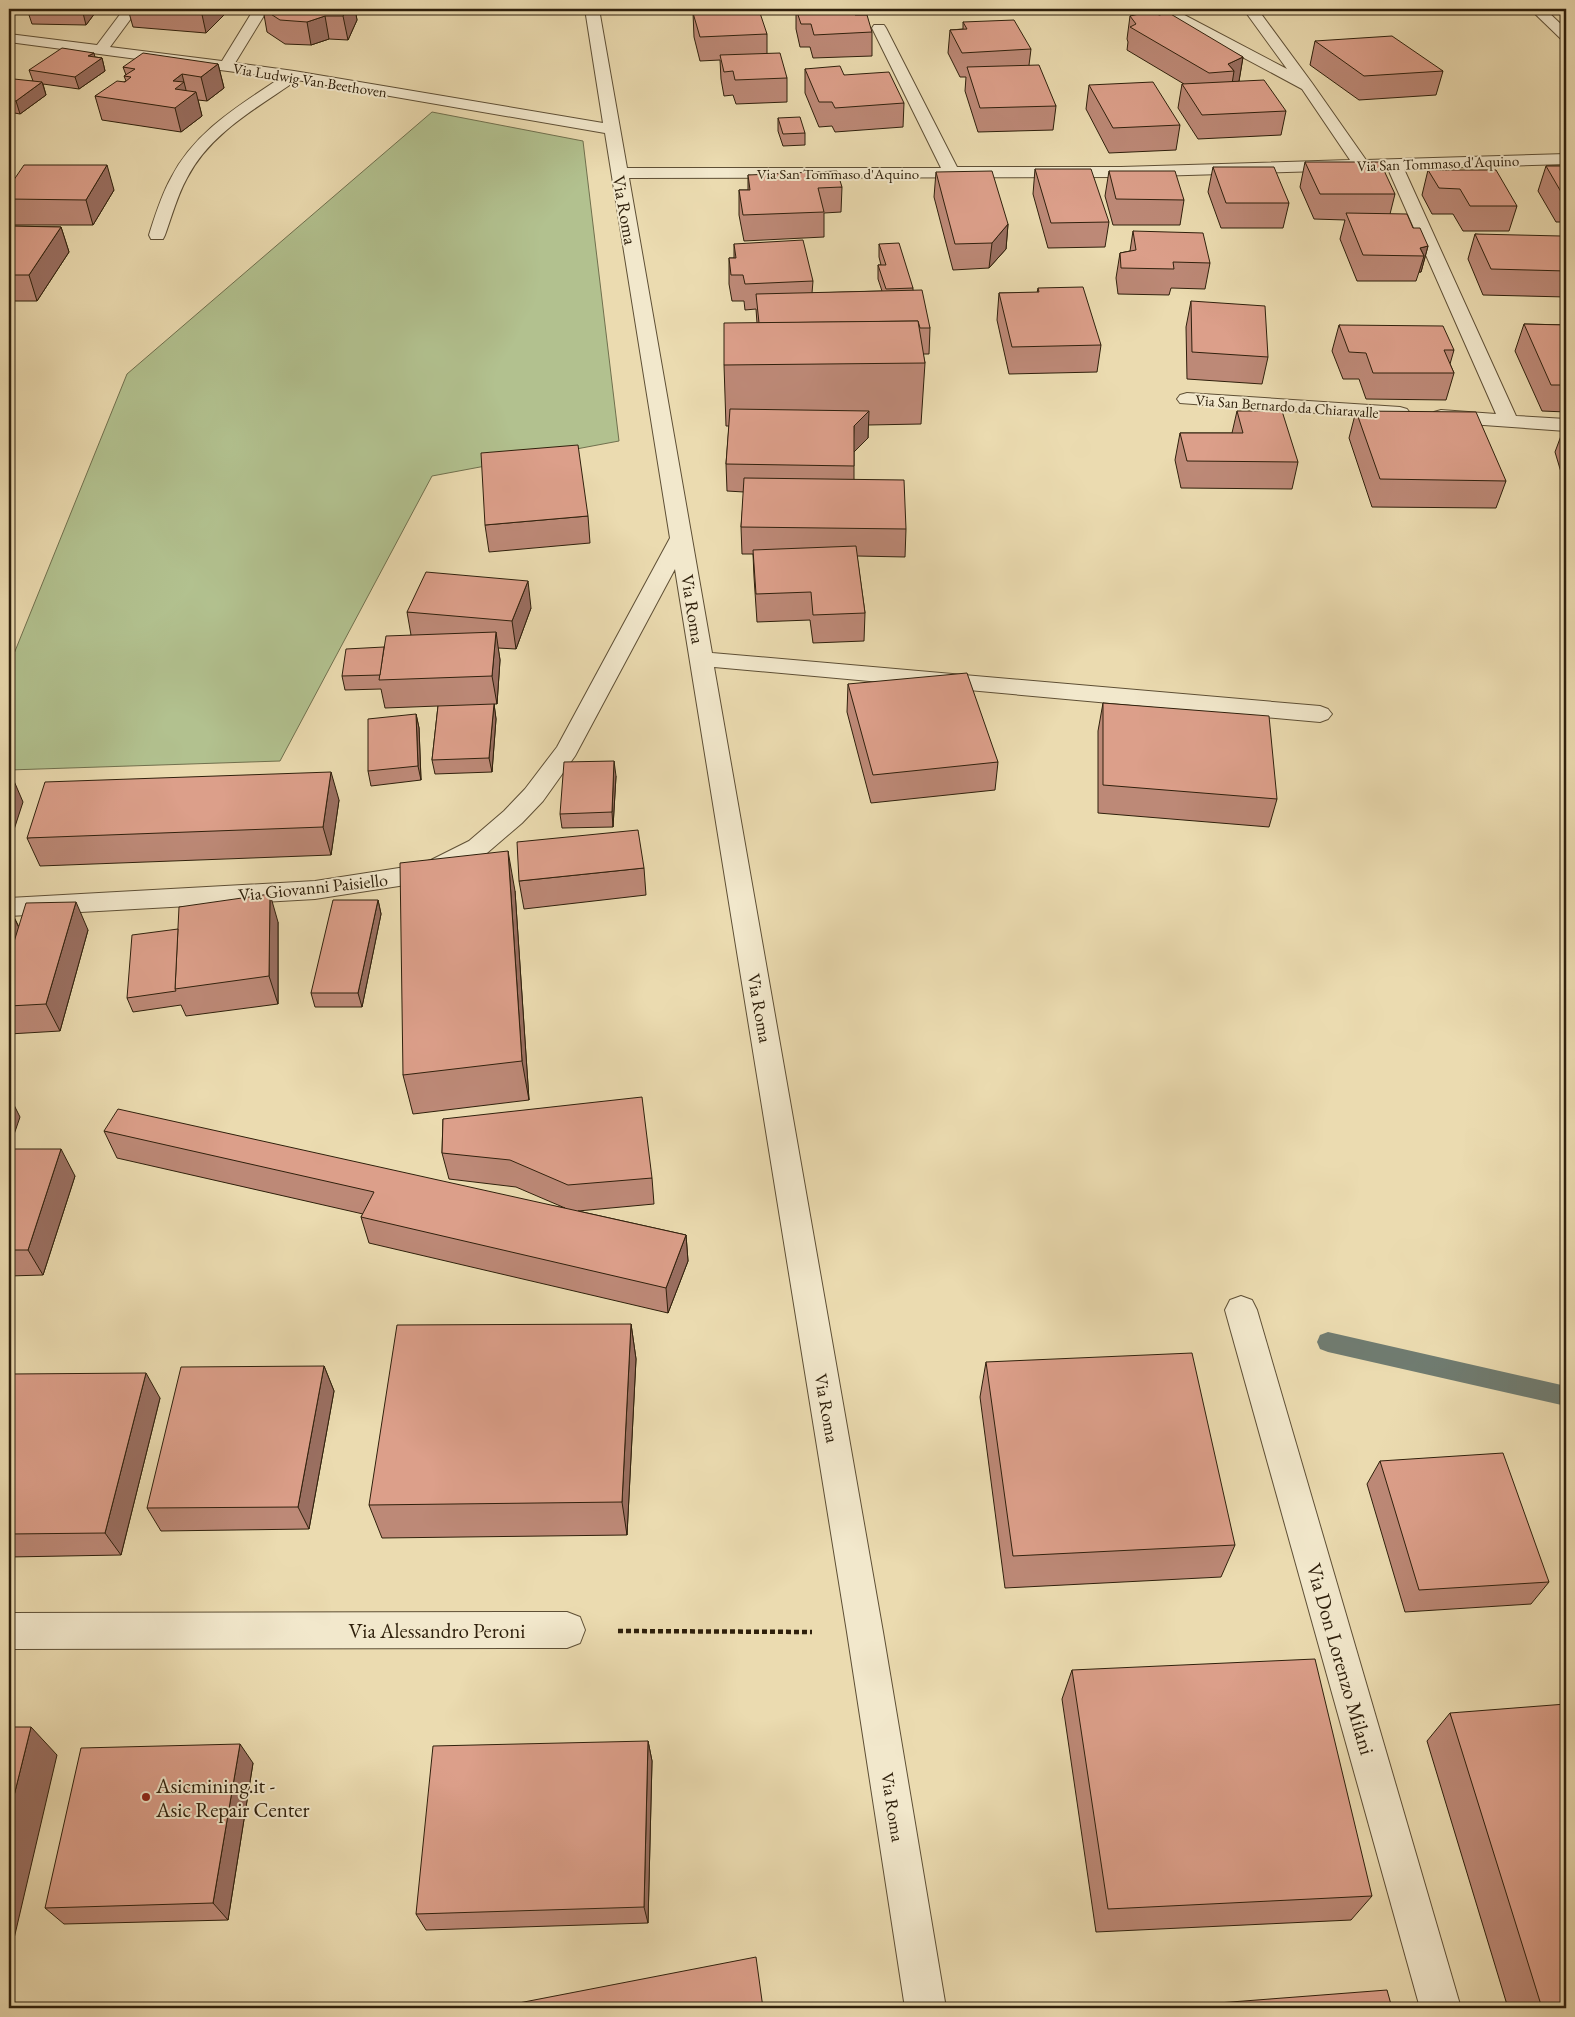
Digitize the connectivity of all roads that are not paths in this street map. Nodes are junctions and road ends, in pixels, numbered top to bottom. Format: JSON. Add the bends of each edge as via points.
{"nodes":[{"id":1,"x":131,"y":9,"type":"edge"},
{"id":2,"x":261,"y":9,"type":"edge"},
{"id":3,"x":592,"y":9,"type":"edge"},
{"id":4,"x":1166,"y":9,"type":"edge"},
{"id":5,"x":1537,"y":9,"type":"edge"},
{"id":6,"x":1254,"y":14,"type":"dead end"},
{"id":7,"x":878,"y":28,"type":"dead end"},
{"id":8,"x":1566,"y":36,"type":"edge"},
{"id":9,"x":10,"y":38,"type":"edge"},
{"id":10,"x":101,"y":49,"type":"junction"},
{"id":11,"x":226,"y":66,"type":"junction"},
{"id":12,"x":294,"y":75,"type":"junction"},
{"id":13,"x":1307,"y":86,"type":"junction"},
{"id":14,"x":611,"y":129,"type":"junction"},
{"id":15,"x":1566,"y":159,"type":"edge"},
{"id":16,"x":1394,"y":164,"type":"junction"},
{"id":17,"x":1361,"y":165,"type":"junction"},
{"id":18,"x":952,"y":172,"type":"junction"},
{"id":19,"x":619,"y":173,"type":"junction"},
{"id":20,"x":157,"y":235,"type":"dead end"},
{"id":21,"x":1187,"y":399,"type":"dead end"},
{"id":22,"x":1508,"y":420,"type":"junction"},
{"id":23,"x":1566,"y":425,"type":"edge"},
{"id":24,"x":681,"y":538,"type":"junction"},
{"id":25,"x":701,"y":659,"type":"junction"},
{"id":26,"x":1320,"y":714,"type":"dead end"},
{"id":27,"x":9,"y":907,"type":"edge"},
{"id":28,"x":1241,"y":1310,"type":"dead end"},
{"id":29,"x":567,"y":1630,"type":"road end"},
{"id":30,"x":9,"y":1631,"type":"edge"},
{"id":31,"x":926,"y":2008,"type":"edge"},
{"id":32,"x":1441,"y":2008,"type":"edge"}],
"edges":[{"from":1,"to":10,"type":"street"},
{"from":2,"to":11,"type":"street"},
{"from":3,"to":14,"type":"street","name":"Via Roma"},
{"from":4,"to":13,"type":"street"},
{"from":5,"to":8,"type":"street"},
{"from":6,"to":13,"type":"street"},
{"from":7,"to":18,"type":"street"},
{"from":9,"to":10,"type":"street","name":"Via Ludwig Van Beethoven"},
{"from":10,"to":11,"type":"street","name":"Via Ludwig Van Beethoven"},
{"from":11,"to":12,"type":"street","name":"Via Ludwig Van Beethoven"},
{"from":12,"to":14,"type":"street","name":"Via Ludwig Van Beethoven"},
{"from":12,"to":20,"type":"street","via":[[202,143],[182,170]]},
{"from":13,"to":17,"type":"street"},
{"from":14,"to":19,"type":"street","name":"Via Roma"},
{"from":15,"to":16,"type":"street","name":"Via San Tommaso d'Aquino"},
{"from":16,"to":17,"type":"street","name":"Via San Tommaso d'Aquino"},
{"from":16,"to":22,"type":"street"},
{"from":17,"to":18,"type":"street","name":"Via San Tommaso d'Aquino","via":[[1121,172]]},
{"from":18,"to":19,"type":"street","name":"Via San Tommaso d'Aquino"},
{"from":19,"to":24,"type":"street","name":"Via Roma"},
{"from":21,"to":22,"type":"street","name":"Via San Bernardo da Chiaravalle"},
{"from":22,"to":23,"type":"street","name":"Via San Bernardo da Chiaravalle"},
{"from":24,"to":25,"type":"street","name":"Via Roma"},
{"from":24,"to":27,"type":"street","name":"Via Giovanni Paisiello","via":[[567,750],[534,795],[513,817],[462,856],[412,875],[315,890]]},
{"from":25,"to":26,"type":"street"},
{"from":25,"to":31,"type":"street","name":"Via Roma"},
{"from":28,"to":32,"type":"street","name":"Via Don Lorenzo Milani"},
{"from":29,"to":30,"type":"street","name":"Via Alessandro Peroni"}]}
